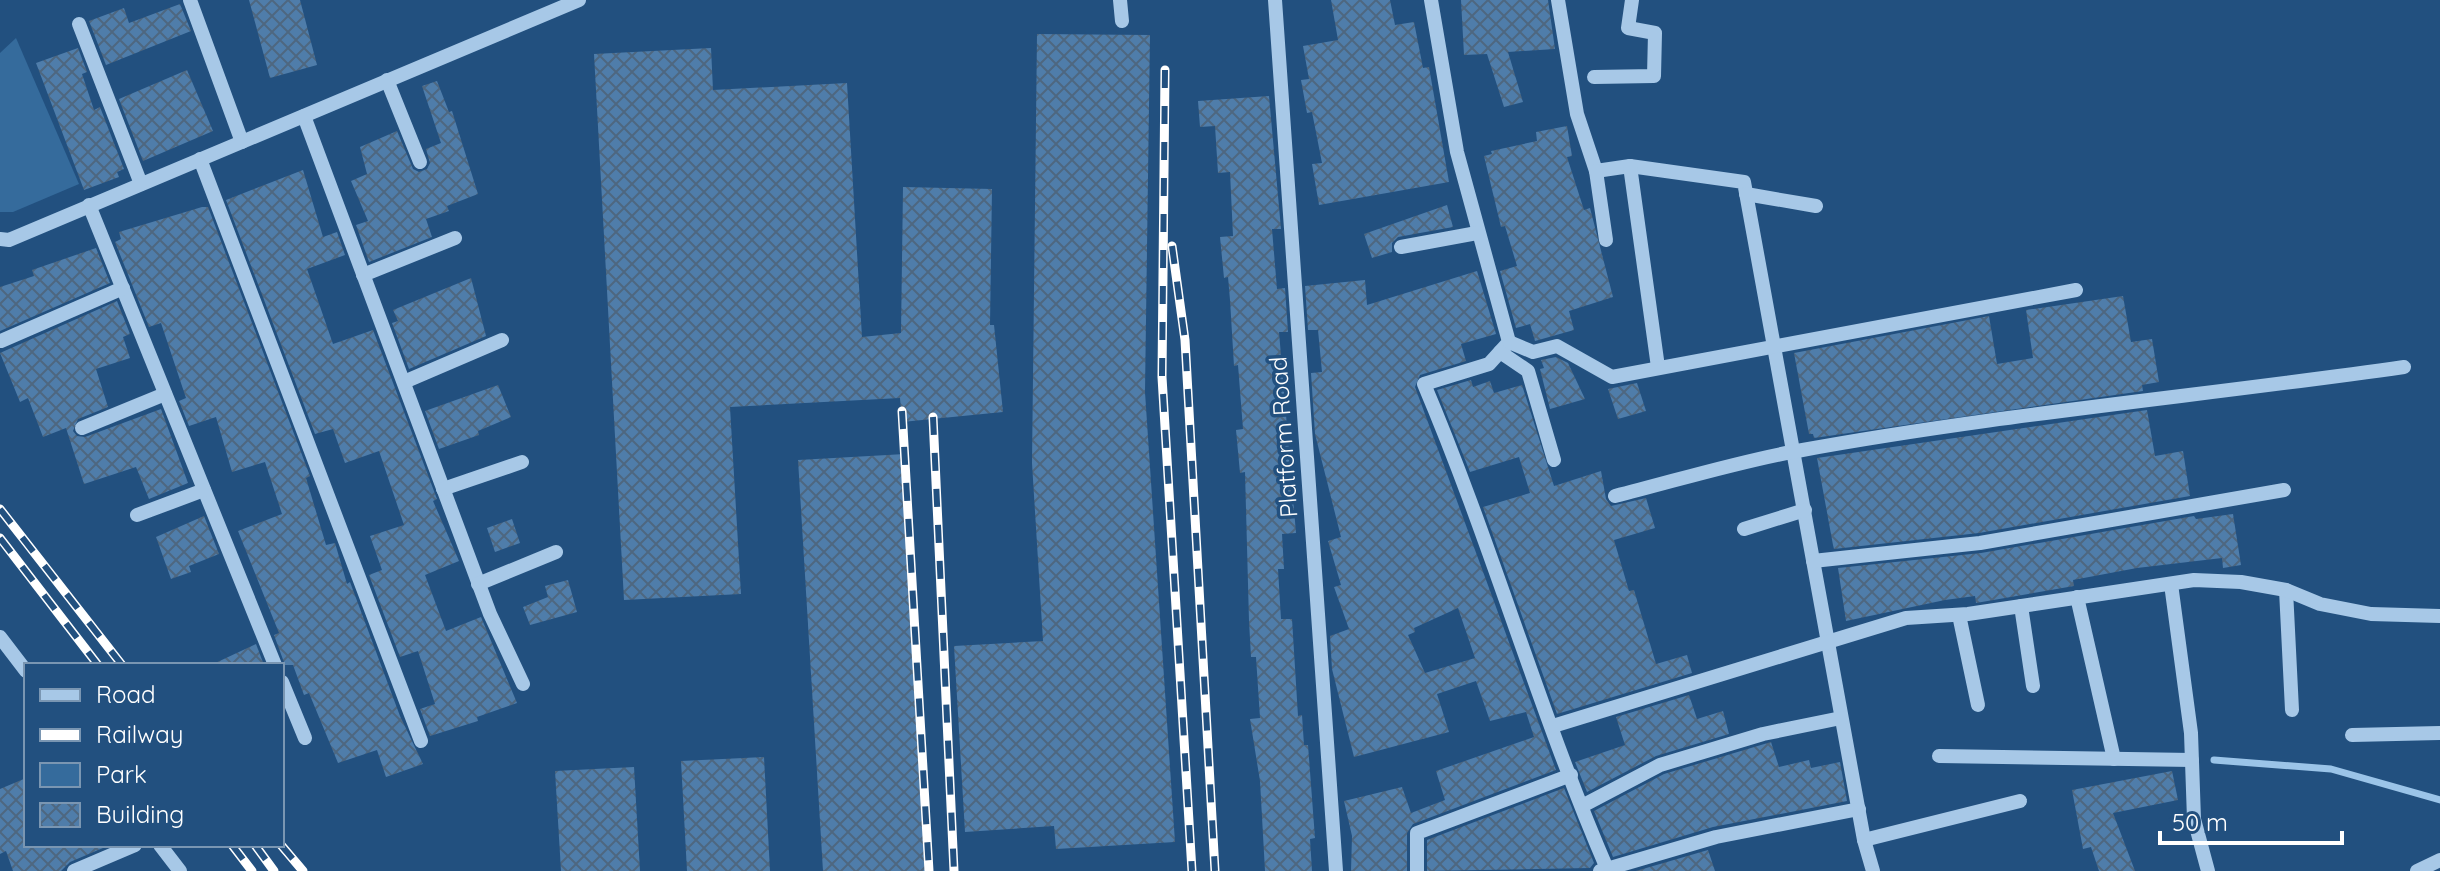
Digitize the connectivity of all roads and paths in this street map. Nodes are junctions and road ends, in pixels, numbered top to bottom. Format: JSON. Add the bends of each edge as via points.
{"nodes":[{"id":1,"x":190,"y":0,"type":"edge"},
{"id":2,"x":579,"y":0,"type":"edge"},
{"id":3,"x":1120,"y":0,"type":"edge"},
{"id":4,"x":1275,"y":0,"type":"edge"},
{"id":5,"x":1431,"y":0,"type":"edge"},
{"id":6,"x":1558,"y":0,"type":"edge"},
{"id":7,"x":1632,"y":0,"type":"edge"},
{"id":8,"x":1122,"y":21,"type":"dead end"},
{"id":9,"x":79,"y":24,"type":"dead end"},
{"id":10,"x":1594,"y":77,"type":"dead end"},
{"id":11,"x":387,"y":80,"type":"junction"},
{"id":12,"x":304,"y":116,"type":"junction"},
{"id":13,"x":242,"y":142,"type":"junction"},
{"id":14,"x":200,"y":159,"type":"junction"},
{"id":15,"x":420,"y":162,"type":"dead end"},
{"id":16,"x":1630,"y":166,"type":"junction"},
{"id":17,"x":1596,"y":171,"type":"junction"},
{"id":18,"x":141,"y":184,"type":"junction"},
{"id":19,"x":1746,"y":194,"type":"junction"},
{"id":20,"x":89,"y":205,"type":"junction"},
{"id":21,"x":1816,"y":206,"type":"dead end"},
{"id":22,"x":1477,"y":233,"type":"junction"},
{"id":23,"x":455,"y":238,"type":"dead end"},
{"id":24,"x":0,"y":239,"type":"edge"},
{"id":25,"x":1606,"y":240,"type":"dead end"},
{"id":26,"x":1401,"y":247,"type":"dead end"},
{"id":27,"x":363,"y":275,"type":"junction"},
{"id":28,"x":123,"y":288,"type":"junction"},
{"id":29,"x":2076,"y":290,"type":"dead end"},
{"id":30,"x":502,"y":340,"type":"dead end"},
{"id":31,"x":1,"y":341,"type":"edge"},
{"id":32,"x":1773,"y":344,"type":"junction"},
{"id":33,"x":1505,"y":347,"type":"junction"},
{"id":34,"x":1658,"y":367,"type":"junction"},
{"id":35,"x":2404,"y":367,"type":"dead end"},
{"id":36,"x":404,"y":382,"type":"junction"},
{"id":37,"x":165,"y":394,"type":"junction"},
{"id":38,"x":82,"y":428,"type":"dead end"},
{"id":39,"x":1796,"y":451,"type":"junction"},
{"id":40,"x":1554,"y":460,"type":"dead end"},
{"id":41,"x":522,"y":462,"type":"dead end"},
{"id":42,"x":443,"y":489,"type":"junction"},
{"id":43,"x":204,"y":490,"type":"junction"},
{"id":44,"x":2284,"y":490,"type":"dead end"},
{"id":45,"x":1615,"y":496,"type":"dead end"},
{"id":46,"x":1805,"y":510,"type":"junction"},
{"id":47,"x":137,"y":515,"type":"dead end"},
{"id":48,"x":1744,"y":529,"type":"dead end"},
{"id":49,"x":556,"y":552,"type":"dead end"},
{"id":50,"x":1813,"y":561,"type":"junction"},
{"id":51,"x":478,"y":584,"type":"junction"},
{"id":52,"x":2171,"y":584,"type":"junction"},
{"id":53,"x":2286,"y":590,"type":"junction"},
{"id":54,"x":2077,"y":597,"type":"junction"},
{"id":55,"x":2021,"y":606,"type":"junction"},
{"id":56,"x":1959,"y":615,"type":"junction"},
{"id":57,"x":2440,"y":616,"type":"edge"},
{"id":58,"x":0,"y":637,"type":"edge"},
{"id":59,"x":1826,"y":641,"type":"junction"},
{"id":60,"x":274,"y":663,"type":"edge"},
{"id":61,"x":24,"y":668,"type":"edge"},
{"id":62,"x":523,"y":684,"type":"dead end"},
{"id":63,"x":2033,"y":686,"type":"dead end"},
{"id":64,"x":284,"y":687,"type":"edge"},
{"id":65,"x":1978,"y":705,"type":"dead end"},
{"id":66,"x":2292,"y":710,"type":"dead end"},
{"id":67,"x":1841,"y":718,"type":"junction"},
{"id":68,"x":1553,"y":726,"type":"junction"},
{"id":69,"x":2440,"y":733,"type":"edge"},
{"id":70,"x":2352,"y":735,"type":"dead end"},
{"id":71,"x":305,"y":738,"type":"dead end"},
{"id":72,"x":421,"y":741,"type":"dead end"},
{"id":73,"x":1939,"y":756,"type":"dead end"},
{"id":74,"x":2114,"y":759,"type":"junction"},
{"id":75,"x":2192,"y":760,"type":"junction"},
{"id":76,"x":1571,"y":775,"type":"junction"},
{"id":77,"x":2020,"y":801,"type":"dead end"},
{"id":78,"x":1582,"y":806,"type":"junction"},
{"id":79,"x":1859,"y":809,"type":"junction"},
{"id":80,"x":1864,"y":840,"type":"junction"},
{"id":81,"x":130,"y":847,"type":"edge"},
{"id":82,"x":162,"y":847,"type":"edge"},
{"id":83,"x":2440,"y":860,"type":"edge"},
{"id":84,"x":1605,"y":870,"type":"edge"},
{"id":85,"x":74,"y":871,"type":"edge"},
{"id":86,"x":180,"y":871,"type":"edge"},
{"id":87,"x":1336,"y":871,"type":"edge"},
{"id":88,"x":1417,"y":871,"type":"edge"},
{"id":89,"x":1873,"y":871,"type":"edge"},
{"id":90,"x":2208,"y":871,"type":"edge"},
{"id":91,"x":2417,"y":871,"type":"edge"}],
"edges":[{"from":1,"to":13,"type":"street"},
{"from":2,"to":11,"type":"street"},
{"from":3,"to":8,"type":"street"},
{"from":4,"to":87,"type":"street","name":"Platform Road"},
{"from":5,"to":22,"type":"street"},
{"from":6,"to":17,"type":"street","via":[[1577,114]]},
{"from":7,"to":10,"type":"street","via":[[1628,28],[1655,33],[1654,76]]},
{"from":9,"to":18,"type":"street"},
{"from":11,"to":12,"type":"street"},
{"from":11,"to":15,"type":"street"},
{"from":12,"to":13,"type":"street"},
{"from":12,"to":27,"type":"street"},
{"from":13,"to":14,"type":"street"},
{"from":14,"to":18,"type":"street"},
{"from":14,"to":72,"type":"street"},
{"from":16,"to":17,"type":"street"},
{"from":16,"to":19,"type":"street","via":[[1744,182]]},
{"from":16,"to":34,"type":"street"},
{"from":17,"to":25,"type":"street"},
{"from":18,"to":20,"type":"street"},
{"from":19,"to":21,"type":"street"},
{"from":19,"to":32,"type":"street"},
{"from":20,"to":24,"type":"street","via":[[9,240]]},
{"from":20,"to":28,"type":"street"},
{"from":22,"to":26,"type":"street"},
{"from":22,"to":33,"type":"street"},
{"from":23,"to":27,"type":"street"},
{"from":27,"to":36,"type":"street"},
{"from":28,"to":31,"type":"street"},
{"from":28,"to":37,"type":"street"},
{"from":29,"to":32,"type":"street"},
{"from":30,"to":36,"type":"street"},
{"from":32,"to":34,"type":"street"},
{"from":32,"to":39,"type":"street"},
{"from":33,"to":34,"type":"street","via":[[1533,352],[1557,346],[1612,377]]},
{"from":33,"to":40,"type":"street","via":[[1528,371]]},
{"from":33,"to":68,"type":"street","via":[[1489,364],[1424,384],[1467,486]]},
{"from":35,"to":39,"type":"street"},
{"from":36,"to":42,"type":"street"},
{"from":37,"to":38,"type":"street"},
{"from":37,"to":43,"type":"street"},
{"from":39,"to":45,"type":"street"},
{"from":39,"to":46,"type":"street"},
{"from":41,"to":42,"type":"street"},
{"from":42,"to":51,"type":"street"},
{"from":43,"to":47,"type":"street"},
{"from":43,"to":60,"type":"street"},
{"from":44,"to":50,"type":"street","via":[[1980,543]]},
{"from":46,"to":48,"type":"street"},
{"from":46,"to":50,"type":"street"},
{"from":49,"to":51,"type":"street"},
{"from":50,"to":59,"type":"street"},
{"from":51,"to":62,"type":"street"},
{"from":52,"to":53,"type":"street","via":[[2241,582]]},
{"from":52,"to":54,"type":"street"},
{"from":52,"to":75,"type":"street"},
{"from":53,"to":57,"type":"street","via":[[2320,604],[2371,614]]},
{"from":53,"to":66,"type":"street"},
{"from":54,"to":55,"type":"street"},
{"from":54,"to":74,"type":"street"},
{"from":55,"to":56,"type":"street"},
{"from":55,"to":63,"type":"street"},
{"from":56,"to":59,"type":"street","via":[[1906,618]]},
{"from":56,"to":65,"type":"street"},
{"from":58,"to":61,"type":"street"},
{"from":59,"to":67,"type":"street"},
{"from":59,"to":68,"type":"street"},
{"from":64,"to":71,"type":"street"},
{"from":67,"to":78,"type":"street","via":[[1763,734],[1660,765]]},
{"from":67,"to":79,"type":"street"},
{"from":68,"to":76,"type":"street"},
{"from":69,"to":70,"type":"street"},
{"from":73,"to":74,"type":"street"},
{"from":74,"to":75,"type":"street"},
{"from":75,"to":90,"type":"street","via":[[2194,819]]},
{"from":76,"to":78,"type":"street"},
{"from":76,"to":88,"type":"street","via":[[1417,833]]},
{"from":77,"to":80,"type":"street"},
{"from":78,"to":84,"type":"street"},
{"from":79,"to":80,"type":"street"},
{"from":79,"to":84,"type":"street","via":[[1716,837]]},
{"from":80,"to":89,"type":"street"},
{"from":81,"to":85,"type":"street"},
{"from":82,"to":86,"type":"street"},
{"from":83,"to":91,"type":"street"}]}
